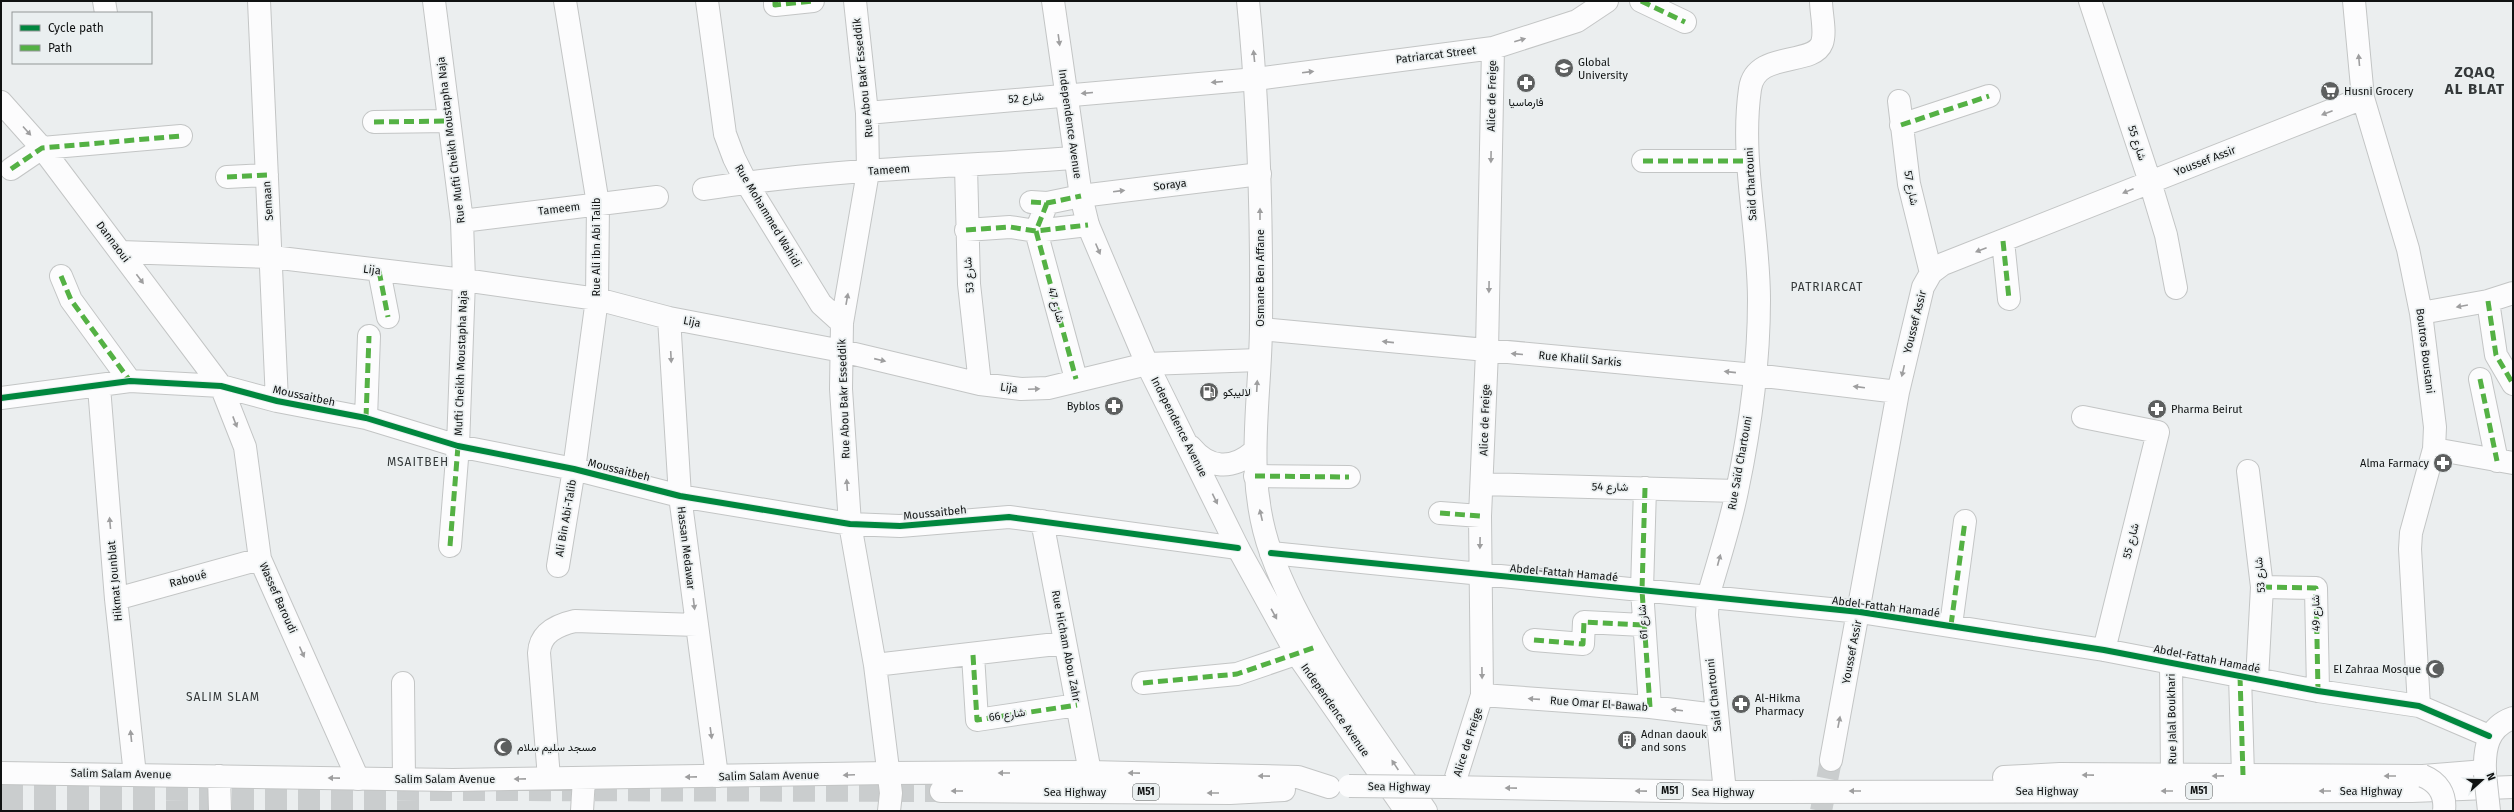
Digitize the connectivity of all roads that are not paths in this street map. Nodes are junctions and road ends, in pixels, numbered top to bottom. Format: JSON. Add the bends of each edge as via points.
{"nodes":[{"id":1,"x":104,"y":1,"type":"edge"},
{"id":2,"x":259,"y":1,"type":"edge"},
{"id":3,"x":434,"y":1,"type":"edge"},
{"id":4,"x":565,"y":1,"type":"edge"},
{"id":5,"x":707,"y":1,"type":"edge"},
{"id":6,"x":775,"y":1,"type":"edge"},
{"id":7,"x":813,"y":1,"type":"edge"},
{"id":8,"x":854,"y":1,"type":"edge"},
{"id":9,"x":1054,"y":1,"type":"edge"},
{"id":10,"x":1248,"y":1,"type":"edge"},
{"id":11,"x":1607,"y":1,"type":"edge"},
{"id":12,"x":1641,"y":1,"type":"edge"},
{"id":13,"x":1821,"y":1,"type":"edge"},
{"id":14,"x":2090,"y":1,"type":"edge"},
{"id":15,"x":2354,"y":1,"type":"edge"},
{"id":16,"x":106,"y":12,"type":"edge"},
{"id":17,"x":1685,"y":22,"type":"dead end"},
{"id":18,"x":1493,"y":48,"type":"junction"},
{"id":19,"x":1256,"y":79,"type":"junction"},
{"id":20,"x":1066,"y":94,"type":"junction"},
{"id":21,"x":1990,"y":96,"type":"dead end"},
{"id":22,"x":2363,"y":98,"type":"junction"},
{"id":23,"x":1899,"y":101,"type":"dead end"},
{"id":24,"x":1,"y":102,"type":"edge"},
{"id":25,"x":867,"y":113,"type":"junction"},
{"id":26,"x":449,"y":121,"type":"junction"},
{"id":27,"x":374,"y":122,"type":"dead end"},
{"id":28,"x":1901,"y":126,"type":"junction"},
{"id":29,"x":181,"y":136,"type":"dead end"},
{"id":30,"x":42,"y":148,"type":"junction"},
{"id":31,"x":1074,"y":158,"type":"junction"},
{"id":32,"x":1643,"y":161,"type":"dead end"},
{"id":33,"x":1748,"y":161,"type":"junction"},
{"id":34,"x":966,"y":166,"type":"junction"},
{"id":35,"x":12,"y":168,"type":"dead end"},
{"id":36,"x":868,"y":172,"type":"junction"},
{"id":37,"x":1260,"y":174,"type":"junction"},
{"id":38,"x":266,"y":175,"type":"junction"},
{"id":39,"x":227,"y":177,"type":"dead end"},
{"id":40,"x":746,"y":182,"type":"junction"},
{"id":41,"x":2150,"y":182,"type":"junction"},
{"id":42,"x":704,"y":189,"type":"dead end"},
{"id":43,"x":657,"y":196,"type":"dead end"},
{"id":44,"x":1081,"y":196,"type":"junction"},
{"id":45,"x":598,"y":204,"type":"junction"},
{"id":46,"x":462,"y":221,"type":"junction"},
{"id":47,"x":1088,"y":225,"type":"junction"},
{"id":48,"x":966,"y":230,"type":"junction"},
{"id":49,"x":1036,"y":231,"type":"junction"},
{"id":50,"x":2003,"y":241,"type":"junction"},
{"id":51,"x":120,"y":252,"type":"junction"},
{"id":52,"x":272,"y":257,"type":"junction"},
{"id":53,"x":379,"y":271,"type":"junction"},
{"id":54,"x":1931,"y":273,"type":"junction"},
{"id":55,"x":61,"y":276,"type":"dead end"},
{"id":56,"x":464,"y":280,"type":"junction"},
{"id":57,"x":2176,"y":288,"type":"dead end"},
{"id":58,"x":2513,"y":293,"type":"edge"},
{"id":59,"x":597,"y":299,"type":"junction"},
{"id":60,"x":2009,"y":299,"type":"dead end"},
{"id":61,"x":2488,"y":301,"type":"junction"},
{"id":62,"x":2421,"y":313,"type":"junction"},
{"id":63,"x":388,"y":317,"type":"dead end"},
{"id":64,"x":669,"y":318,"type":"junction"},
{"id":65,"x":842,"y":323,"type":"junction"},
{"id":66,"x":1261,"y":329,"type":"junction"},
{"id":67,"x":369,"y":336,"type":"dead end"},
{"id":68,"x":842,"y":351,"type":"junction"},
{"id":69,"x":1487,"y":351,"type":"junction"},
{"id":70,"x":1259,"y":360,"type":"junction"},
{"id":71,"x":1147,"y":364,"type":"junction"},
{"id":72,"x":1755,"y":374,"type":"junction"},
{"id":73,"x":1076,"y":379,"type":"junction"},
{"id":74,"x":2480,"y":379,"type":"dead end"},
{"id":75,"x":130,"y":381,"type":"junction"},
{"id":76,"x":2513,"y":383,"type":"edge"},
{"id":77,"x":980,"y":384,"type":"junction"},
{"id":78,"x":221,"y":386,"type":"junction"},
{"id":79,"x":99,"y":387,"type":"junction"},
{"id":80,"x":1898,"y":392,"type":"junction"},
{"id":81,"x":1,"y":398,"type":"edge"},
{"id":82,"x":277,"y":402,"type":"junction"},
{"id":83,"x":2083,"y":417,"type":"dead end"},
{"id":84,"x":366,"y":418,"type":"junction"},
{"id":85,"x":1188,"y":443,"type":"junction"},
{"id":86,"x":458,"y":446,"type":"junction"},
{"id":87,"x":2434,"y":449,"type":"junction"},
{"id":88,"x":1254,"y":452,"type":"junction"},
{"id":89,"x":2505,"y":462,"type":"edge"},
{"id":90,"x":574,"y":469,"type":"junction"},
{"id":91,"x":2248,"y":471,"type":"dead end"},
{"id":92,"x":1255,"y":476,"type":"junction"},
{"id":93,"x":1349,"y":477,"type":"dead end"},
{"id":94,"x":1483,"y":484,"type":"junction"},
{"id":95,"x":1645,"y":488,"type":"junction"},
{"id":96,"x":1737,"y":491,"type":"junction"},
{"id":97,"x":680,"y":496,"type":"junction"},
{"id":98,"x":1440,"y":513,"type":"dead end"},
{"id":99,"x":1480,"y":516,"type":"junction"},
{"id":100,"x":1042,"y":521,"type":"junction"},
{"id":101,"x":1965,"y":521,"type":"dead end"},
{"id":102,"x":850,"y":524,"type":"junction"},
{"id":103,"x":450,"y":546,"type":"dead end"},
{"id":104,"x":1238,"y":548,"type":"junction"},
{"id":105,"x":1271,"y":553,"type":"junction"},
{"id":106,"x":260,"y":560,"type":"junction"},
{"id":107,"x":558,"y":566,"type":"dead end"},
{"id":108,"x":1480,"y":575,"type":"junction"},
{"id":109,"x":2262,"y":587,"type":"junction"},
{"id":110,"x":1642,"y":590,"type":"junction"},
{"id":111,"x":1708,"y":597,"type":"junction"},
{"id":112,"x":116,"y":598,"type":"junction"},
{"id":113,"x":1860,"y":612,"type":"junction"},
{"id":114,"x":1643,"y":625,"type":"junction"},
{"id":115,"x":1951,"y":625,"type":"junction"},
{"id":116,"x":697,"y":626,"type":"junction"},
{"id":117,"x":1534,"y":640,"type":"dead end"},
{"id":118,"x":1066,"y":643,"type":"junction"},
{"id":119,"x":1316,"y":646,"type":"junction"},
{"id":120,"x":2104,"y":650,"type":"junction"},
{"id":121,"x":1296,"y":653,"type":"junction"},
{"id":122,"x":973,"y":655,"type":"junction"},
{"id":123,"x":2171,"y":662,"type":"junction"},
{"id":124,"x":875,"y":665,"type":"junction"},
{"id":125,"x":2249,"y":678,"type":"junction"},
{"id":126,"x":403,"y":683,"type":"dead end"},
{"id":127,"x":1143,"y":683,"type":"dead end"},
{"id":128,"x":2318,"y":691,"type":"junction"},
{"id":129,"x":1482,"y":695,"type":"junction"},
{"id":130,"x":1077,"y":705,"type":"junction"},
{"id":131,"x":2419,"y":706,"type":"junction"},
{"id":132,"x":1650,"y":707,"type":"junction"},
{"id":133,"x":1716,"y":715,"type":"junction"},
{"id":134,"x":2513,"y":718,"type":"edge"},
{"id":135,"x":2489,"y":736,"type":"junction"},
{"id":136,"x":1831,"y":760,"type":"tunnel mouth"},
{"id":137,"x":1090,"y":772,"type":"junction"},
{"id":138,"x":2485,"y":772,"type":"junction"},
{"id":139,"x":1,"y":773,"type":"edge"},
{"id":140,"x":135,"y":775,"type":"junction"},
{"id":141,"x":2243,"y":775,"type":"junction"},
{"id":142,"x":219,"y":776,"type":"junction"},
{"id":143,"x":717,"y":776,"type":"junction"},
{"id":144,"x":2172,"y":776,"type":"junction"},
{"id":145,"x":2423,"y":776,"type":"junction"},
{"id":146,"x":549,"y":778,"type":"junction"},
{"id":147,"x":584,"y":778,"type":"junction"},
{"id":148,"x":358,"y":779,"type":"junction"},
{"id":149,"x":404,"y":779,"type":"junction"},
{"id":150,"x":1339,"y":787,"type":"junction"},
{"id":151,"x":1450,"y":787,"type":"junction"},
{"id":152,"x":2510,"y":787,"type":"edge"},
{"id":153,"x":941,"y":791,"type":"tunnel mouth"},
{"id":154,"x":1894,"y":791,"type":"junction"},
{"id":155,"x":889,"y":792,"type":"edge"},
{"id":156,"x":1725,"y":792,"type":"junction"},
{"id":157,"x":1408,"y":805,"type":"edge"},
{"id":158,"x":220,"y":811,"type":"edge"},
{"id":159,"x":582,"y":811,"type":"edge"},
{"id":160,"x":2444,"y":811,"type":"edge"},
{"id":161,"x":2489,"y":811,"type":"edge"}],
"edges":[{"from":1,"to":16,"type":"main road"},
{"from":2,"to":38,"type":"main road","name":"Semaan"},
{"from":3,"to":26,"type":"main road","name":"Rue Mufti Cheikh Moustapha Naja"},
{"from":4,"to":45,"type":"main road","name":"Rue Ali ibn Abi Talib"},
{"from":5,"to":40,"type":"main road","name":"Rue Mohammed Wahidi","via":[[725,134]]},
{"from":6,"to":7,"type":"main road","via":[[776,5]]},
{"from":8,"to":25,"type":"main road","name":"Rue Abou Bakr Esseddik"},
{"from":9,"to":20,"type":"main road","name":"Independence Avenue","one_way":true},
{"from":19,"to":10,"type":"main road","name":"Osmane Ben Affane","one_way":true},
{"from":18,"to":11,"type":"main road","name":"Patriarcat Street","one_way":true,"via":[[1577,21]]},
{"from":12,"to":17,"type":"main road"},
{"from":13,"to":33,"type":"main road","name":"Said Chartouni","via":[[1823,39],[1819,48],[1815,52],[1771,64],[1756,74],[1752,81]]},
{"from":14,"to":41,"type":"main road","name":"شارع 55"},
{"from":22,"to":15,"type":"main road","name":"Boutros Boustani","one_way":true},
{"from":19,"to":18,"type":"main road","name":"Patriarcat Street","one_way":true},
{"from":18,"to":69,"type":"main road","name":"Alice de Freige","one_way":true},
{"from":19,"to":20,"type":"main road","name":"شارع 52","one_way":true},
{"from":19,"to":37,"type":"main road","name":"Osmane Ben Affane"},
{"from":20,"to":25,"type":"main road","name":"شارع 52"},
{"from":20,"to":31,"type":"main road","name":"Independence Avenue"},
{"from":21,"to":28,"type":"main road"},
{"from":22,"to":41,"type":"main road","name":"Youssef Assir","one_way":true},
{"from":22,"to":62,"type":"main road","name":"Boutros Boustani","via":[[2408,249]]},
{"from":23,"to":28,"type":"main road","name":"شارع 57"},
{"from":24,"to":30,"type":"main road","name":"Dannaoui","one_way":true},
{"from":25,"to":36,"type":"main road","name":"Rue Abou Bakr Esseddik"},
{"from":26,"to":27,"type":"main road"},
{"from":26,"to":46,"type":"main road","name":"Rue Mufti Cheikh Moustapha Naja"},
{"from":28,"to":54,"type":"main road","name":"شارع 57","via":[[1909,184]]},
{"from":29,"to":30,"type":"main road"},
{"from":30,"to":35,"type":"main road"},
{"from":30,"to":51,"type":"main road","name":"Dannaoui"},
{"from":31,"to":34,"type":"main road","name":"Tameem"},
{"from":31,"to":44,"type":"main road","name":"Independence Avenue"},
{"from":32,"to":33,"type":"main road"},
{"from":33,"to":72,"type":"main road","name":"Said Chartouni","via":[[1759,299]]},
{"from":34,"to":36,"type":"main road","name":"Tameem"},
{"from":34,"to":48,"type":"main road","name":"شارع 53"},
{"from":36,"to":40,"type":"main road","name":"Tameem"},
{"from":65,"to":36,"type":"main road","name":"Rue Abou Bakr Esseddik","one_way":true},
{"from":44,"to":37,"type":"main road","name":"Soraya","one_way":true},
{"from":66,"to":37,"type":"main road","name":"Osmane Ben Affane","one_way":true},
{"from":38,"to":39,"type":"main road"},
{"from":38,"to":52,"type":"main road","name":"Semaan"},
{"from":40,"to":42,"type":"main road","name":"Tameem"},
{"from":40,"to":65,"type":"main road","name":"Rue Mohammed Wahidi","via":[[822,304]]},
{"from":41,"to":50,"type":"main road","name":"Youssef Assir","one_way":true},
{"from":41,"to":57,"type":"main road","name":"شارع 55","via":[[2166,235]]},
{"from":43,"to":45,"type":"main road","name":"Tameem"},
{"from":44,"to":47,"type":"main road","name":"Independence Avenue"},
{"from":44,"to":49,"type":"main road","name":"Soraya","via":[[1039,203]]},
{"from":45,"to":46,"type":"main road","name":"Tameem"},
{"from":45,"to":59,"type":"main road","name":"Rue Ali ibn Abi Talib"},
{"from":46,"to":56,"type":"main road","name":"Rue Mufti Cheikh Moustapha Naja"},
{"from":47,"to":49,"type":"main road"},
{"from":47,"to":71,"type":"main road","name":"Independence Avenue","one_way":true},
{"from":48,"to":49,"type":"main road","via":[[1010,227]]},
{"from":48,"to":77,"type":"main road","name":"شارع 53"},
{"from":49,"to":73,"type":"main road","name":"شارع 47"},
{"from":50,"to":54,"type":"main road","name":"Youssef Assir","one_way":true,"via":[[1943,264]]},
{"from":50,"to":60,"type":"main road"},
{"from":51,"to":52,"type":"main road","name":"Lija"},
{"from":51,"to":78,"type":"main road","name":"Dannaoui","one_way":true},
{"from":52,"to":53,"type":"main road","name":"Lija"},
{"from":52,"to":82,"type":"main road","name":"Semaan"},
{"from":53,"to":56,"type":"main road","name":"Lija"},
{"from":53,"to":63,"type":"main road"},
{"from":54,"to":80,"type":"main road","name":"Youssef Assir","one_way":true,"via":[[1923,287]]},
{"from":55,"to":75,"type":"main road","via":[[71,300]]},
{"from":56,"to":59,"type":"main road","name":"Lija"},
{"from":56,"to":86,"type":"main road","name":"Mufti Cheikh Moustapha Naja"},
{"from":58,"to":61,"type":"main road"},
{"from":59,"to":64,"type":"main road","name":"Lija"},
{"from":59,"to":90,"type":"main road","name":"Rue Ali ibn Abi Talib"},
{"from":61,"to":62,"type":"main road","one_way":true},
{"from":61,"to":76,"type":"main road","via":[[2496,355]]},
{"from":62,"to":87,"type":"main road","name":"Boutros Boustani","via":[[2435,427]]},
{"from":64,"to":68,"type":"main road","name":"Lija"},
{"from":64,"to":97,"type":"main road","name":"Hassan Medawar","one_way":true},
{"from":65,"to":68,"type":"main road","name":"Rue Abou Bakr Esseddik"},
{"from":69,"to":66,"type":"main road","name":"Rue Khalil Sarkis","one_way":true},
{"from":66,"to":70,"type":"main road","name":"Osmane Ben Affane"},
{"from":67,"to":84,"type":"main road"},
{"from":68,"to":77,"type":"main road","name":"Lija","one_way":true},
{"from":102,"to":68,"type":"main road","name":"Rue Abou Bakr Esseddik","one_way":true,"via":[[841,389]]},
{"from":72,"to":69,"type":"main road","name":"Rue Khalil Sarkis","one_way":true},
{"from":69,"to":94,"type":"main road","name":"Alice de Freige"},
{"from":70,"to":71,"type":"main road","name":"Lija"},
{"from":88,"to":70,"type":"main road","name":"Osmane Ben Affane","one_way":true},
{"from":71,"to":73,"type":"main road","name":"Lija"},
{"from":71,"to":85,"type":"main road","name":"Independence Avenue"},
{"from":80,"to":72,"type":"main road","name":"Rue Khalil Sarkis","one_way":true},
{"from":72,"to":96,"type":"main road","name":"Rue Saïd Chartouni"},
{"from":77,"to":73,"type":"main road","name":"Lija","one_way":true,"via":[[1036,389]]},
{"from":74,"to":89,"type":"main road"},
{"from":75,"to":78,"type":"main road","name":"Moussaitbeh"},
{"from":75,"to":79,"type":"main road","name":"Moussaitbeh"},
{"from":78,"to":82,"type":"main road","name":"Moussaitbeh"},
{"from":78,"to":106,"type":"main road","name":"Wassef Baroudi","one_way":true,"via":[[245,447]]},
{"from":79,"to":81,"type":"main road","name":"Moussaitbeh"},
{"from":112,"to":79,"type":"main road","name":"Hikmat Jounblat","one_way":true},
{"from":80,"to":113,"type":"main road","name":"Youssef Assir"},
{"from":82,"to":84,"type":"main road","name":"Moussaitbeh"},
{"from":83,"to":120,"type":"main road","name":"شارع 55","via":[[2158,431]]},
{"from":84,"to":86,"type":"main road","name":"Moussaitbeh"},
{"from":85,"to":88,"type":"main road","via":[[1199,456],[1219,465],[1237,463]]},
{"from":85,"to":104,"type":"main road","name":"Independence Avenue","one_way":true},
{"from":86,"to":90,"type":"main road","name":"Moussaitbeh"},
{"from":86,"to":103,"type":"main road","name":"Mufti Cheikh Moustapha Naja"},
{"from":87,"to":89,"type":"main road"},
{"from":87,"to":131,"type":"main road","name":"Boutros Boustani","via":[[2411,533],[2410,549]]},
{"from":88,"to":92,"type":"main road","name":"Osmane Ben Affane"},
{"from":90,"to":97,"type":"main road","name":"Moussaitbeh"},
{"from":90,"to":107,"type":"main road","name":"Ali Bin Abi-Talib"},
{"from":91,"to":109,"type":"main road","name":"شارع 53"},
{"from":92,"to":93,"type":"main road"},
{"from":105,"to":92,"type":"main road","name":"Osmane Ben Affane","one_way":true,"via":[[1260,513]]},
{"from":94,"to":95,"type":"main road","name":"شارع 54"},
{"from":94,"to":99,"type":"main road","name":"Alice de Freige"},
{"from":95,"to":96,"type":"main road","name":"شارع 54"},
{"from":95,"to":110,"type":"main road","name":"شارع 61"},
{"from":111,"to":96,"type":"main road","name":"Rue Saïd Chartouni","one_way":true},
{"from":97,"to":102,"type":"main road","name":"Moussaitbeh"},
{"from":97,"to":116,"type":"main road","name":"Hassan Medawar","one_way":true},
{"from":98,"to":99,"type":"main road"},
{"from":99,"to":108,"type":"main road","name":"Alice de Freige","one_way":true},
{"from":100,"to":102,"type":"main road","name":"Moussaitbeh","via":[[992,517],[900,526]]},
{"from":100,"to":104,"type":"main road","name":"Moussaitbeh"},
{"from":100,"to":118,"type":"main road","name":"Rue Hicham Abou Zahr"},
{"from":101,"to":115,"type":"main road"},
{"from":102,"to":124,"type":"main road","name":"Rue Abou Bakr Esseddik"},
{"from":104,"to":121,"type":"main road","name":"Independence Avenue","one_way":true},
{"from":105,"to":108,"type":"main road","name":"Abdel-Fattah Hamadé"},
{"from":105,"to":119,"type":"main road","name":"Independence Avenue"},
{"from":106,"to":112,"type":"main road","name":"Raboué"},
{"from":106,"to":148,"type":"main road","name":"Wassef Baroudi","one_way":true},
{"from":108,"to":110,"type":"main road","name":"Abdel-Fattah Hamadé"},
{"from":108,"to":129,"type":"main road","name":"Alice de Freige","one_way":true},
{"from":109,"to":125,"type":"main road","name":"شارع 53"},
{"from":109,"to":128,"type":"main road","name":"شارع 49","via":[[2316,588]]},
{"from":110,"to":111,"type":"main road","name":"Abdel-Fattah Hamadé"},
{"from":110,"to":114,"type":"main road","name":"شارع 61"},
{"from":111,"to":113,"type":"main road","name":"Abdel-Fattah Hamadé"},
{"from":111,"to":133,"type":"main road","name":"Said Chartouni","via":[[1708,632]]},
{"from":140,"to":112,"type":"main road","name":"Hikmat Jounblat","one_way":true},
{"from":113,"to":115,"type":"main road","name":"Abdel-Fattah Hamadé"},
{"from":136,"to":113,"type":"main road","name":"Youssef Assir","one_way":true},
{"from":114,"to":117,"type":"main road","via":[[1584,622],[1583,644]]},
{"from":114,"to":132,"type":"main road","name":"شارع 61"},
{"from":115,"to":120,"type":"main road","name":"Abdel-Fattah Hamadé"},
{"from":116,"to":143,"type":"main road","name":"Hassan Medawar","one_way":true},
{"from":116,"to":146,"type":"main road","via":[[575,621],[549,632],[540,645],[539,653]]},
{"from":118,"to":122,"type":"main road"},
{"from":118,"to":130,"type":"main road","name":"Rue Hicham Abou Zahr"},
{"from":119,"to":121,"type":"main road"},
{"from":157,"to":119,"type":"main road","name":"Independence Avenue","one_way":true},
{"from":120,"to":123,"type":"main road","name":"Abdel-Fattah Hamadé"},
{"from":121,"to":127,"type":"main road","via":[[1237,674]]},
{"from":121,"to":157,"type":"main road","name":"Independence Avenue","via":[[1382,777]]},
{"from":122,"to":124,"type":"main road"},
{"from":122,"to":130,"type":"main road","name":"شارع 66","via":[[977,720]]},
{"from":123,"to":125,"type":"main road","name":"Abdel-Fattah Hamadé"},
{"from":123,"to":144,"type":"main road","name":"Rue Jalal Boukhari"},
{"from":124,"to":155,"type":"main road","name":"Rue Abou Bakr Esseddik"},
{"from":125,"to":128,"type":"main road","name":"Abdel-Fattah Hamadé"},
{"from":125,"to":141,"type":"main road","name":"شارع 53"},
{"from":126,"to":149,"type":"main road"},
{"from":128,"to":131,"type":"main road","name":"Abdel-Fattah Hamadé"},
{"from":132,"to":129,"type":"main road","name":"Rue Omar El-Bawab","one_way":true},
{"from":129,"to":151,"type":"main road","name":"Alice de Freige"},
{"from":130,"to":137,"type":"main road","name":"Rue Hicham Abou Zahr"},
{"from":131,"to":135,"type":"main road","name":"Abdel-Fattah Hamadé"},
{"from":133,"to":132,"type":"main road","name":"Rue Omar El-Bawab","one_way":true},
{"from":133,"to":156,"type":"main road","name":"Said Chartouni"},
{"from":134,"to":135,"type":"main road","via":[[2502,722]]},
{"from":135,"to":138,"type":"main road","via":[[2484,752]]},
{"from":150,"to":137,"type":"main road","name":"Salim Salam Avenue","one_way":true,"via":[[1298,777]]},
{"from":137,"to":155,"type":"main road","name":"Salim Salam Avenue","one_way":true},
{"from":138,"to":145,"type":"main road"},
{"from":138,"to":161,"type":"main road","bridge":true},
{"from":139,"to":140,"type":"main road","name":"Salim Salam Avenue"},
{"from":140,"to":142,"type":"main road","name":"Salim Salam Avenue"},
{"from":141,"to":144,"type":"main road","one_way":true},
{"from":145,"to":141,"type":"main road","one_way":true},
{"from":148,"to":142,"type":"main road","name":"Salim Salam Avenue","one_way":true},
{"from":142,"to":158,"type":"main road"},
{"from":143,"to":147,"type":"main road","name":"Salim Salam Avenue","one_way":true},
{"from":155,"to":143,"type":"main road","name":"Salim Salam Avenue","one_way":true},
{"from":144,"to":154,"type":"main road","one_way":true,"via":[[2060,774],[1983,778]]},
{"from":145,"to":160,"type":"main road","bridge":true,"via":[[2440,789],[2445,802]]},
{"from":146,"to":147,"type":"main road","name":"Salim Salam Avenue"},
{"from":146,"to":149,"type":"main road","name":"Salim Salam Avenue","one_way":true},
{"from":147,"to":159,"type":"main road"},
{"from":148,"to":149,"type":"main road","name":"Salim Salam Avenue"},
{"from":150,"to":151,"type":"main road","name":"Sea Highway","number":"M51","bridge":true},
{"from":150,"to":153,"type":"main road","name":"Sea Highway","number":"M51","one_way":true,"via":[[1230,793]]},
{"from":156,"to":151,"type":"main road","name":"Sea Highway","number":"M51","one_way":true},
{"from":152,"to":154,"type":"main road","name":"Sea Highway","number":"M51","one_way":true,"via":[[2412,791]]},
{"from":154,"to":156,"type":"main road","name":"Sea Highway","number":"M51","one_way":true}]}
